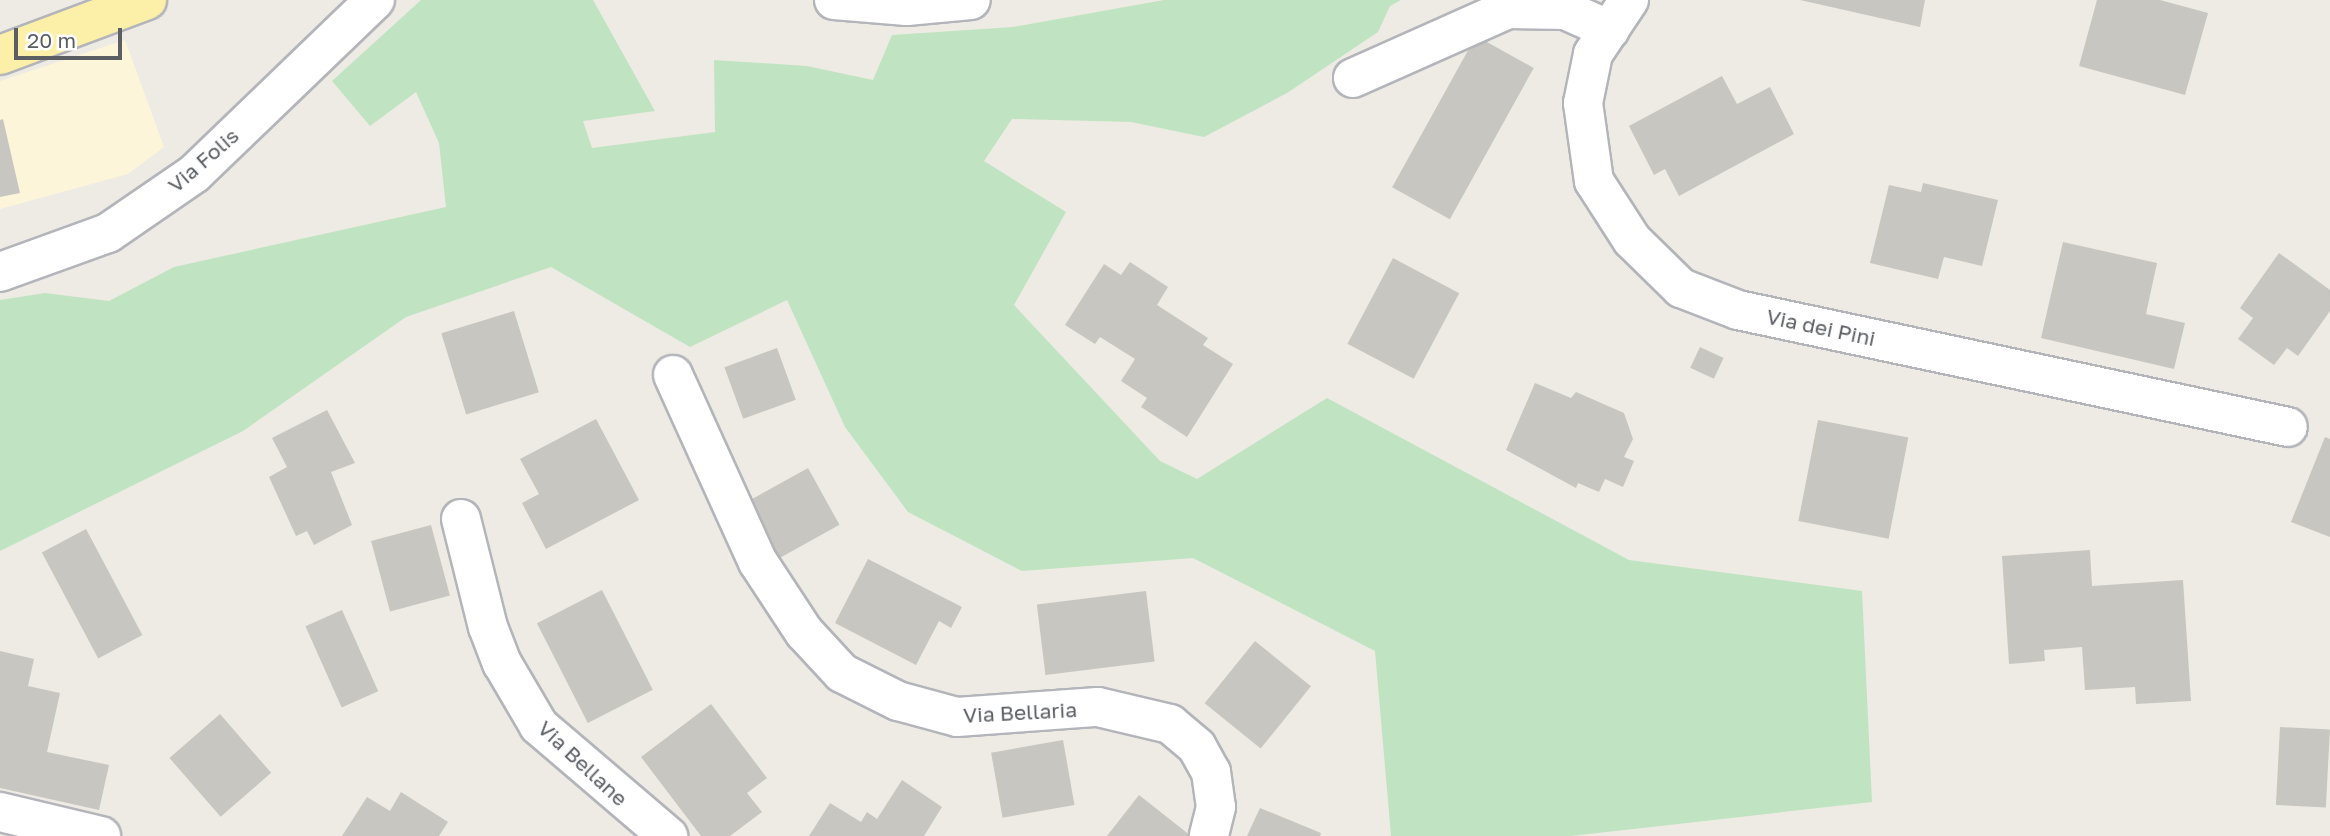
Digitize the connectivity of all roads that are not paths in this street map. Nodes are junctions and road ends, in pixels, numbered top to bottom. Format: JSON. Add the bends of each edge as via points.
{"nodes":[{"id":1,"x":147,"y":0,"type":"edge"},
{"id":2,"x":375,"y":0,"type":"edge"},
{"id":3,"x":834,"y":0,"type":"edge"},
{"id":4,"x":971,"y":0,"type":"edge"},
{"id":5,"x":1619,"y":15,"type":"edge"},
{"id":6,"x":0,"y":55,"type":"edge"},
{"id":7,"x":1353,"y":78,"type":"dead end"},
{"id":8,"x":0,"y":272,"type":"edge"},
{"id":9,"x":673,"y":375,"type":"dead end"},
{"id":10,"x":2288,"y":427,"type":"dead end"},
{"id":11,"x":461,"y":519,"type":"dead end"},
{"id":12,"x":0,"y":812,"type":"edge"},
{"id":13,"x":101,"y":836,"type":"edge"},
{"id":14,"x":668,"y":836,"type":"edge"},
{"id":15,"x":1209,"y":836,"type":"edge"}],
"edges":[{"from":1,"to":6,"type":"main road"},
{"from":2,"to":8,"type":"street","name":"Via Folis","via":[[194,174],[108,233]]},
{"from":3,"to":4,"type":"street","via":[[907,6]]},
{"from":5,"to":7,"type":"street","via":[[1508,9]]},
{"from":5,"to":10,"type":"street","name":"Via dei Pini","via":[[1593,54],[1583,103],[1594,181],[1632,240],[1681,288],[1738,310]]},
{"from":9,"to":15,"type":"street","name":"Via Bellaria","via":[[758,562],[804,632],[842,673],[898,701],[957,717],[1098,707],[1170,724],[1197,747],[1211,772],[1216,807]]},
{"from":11,"to":14,"type":"street","name":"Via Bellane","via":[[488,627],[502,663],[539,726]]},
{"from":12,"to":13,"type":"street"}]}
